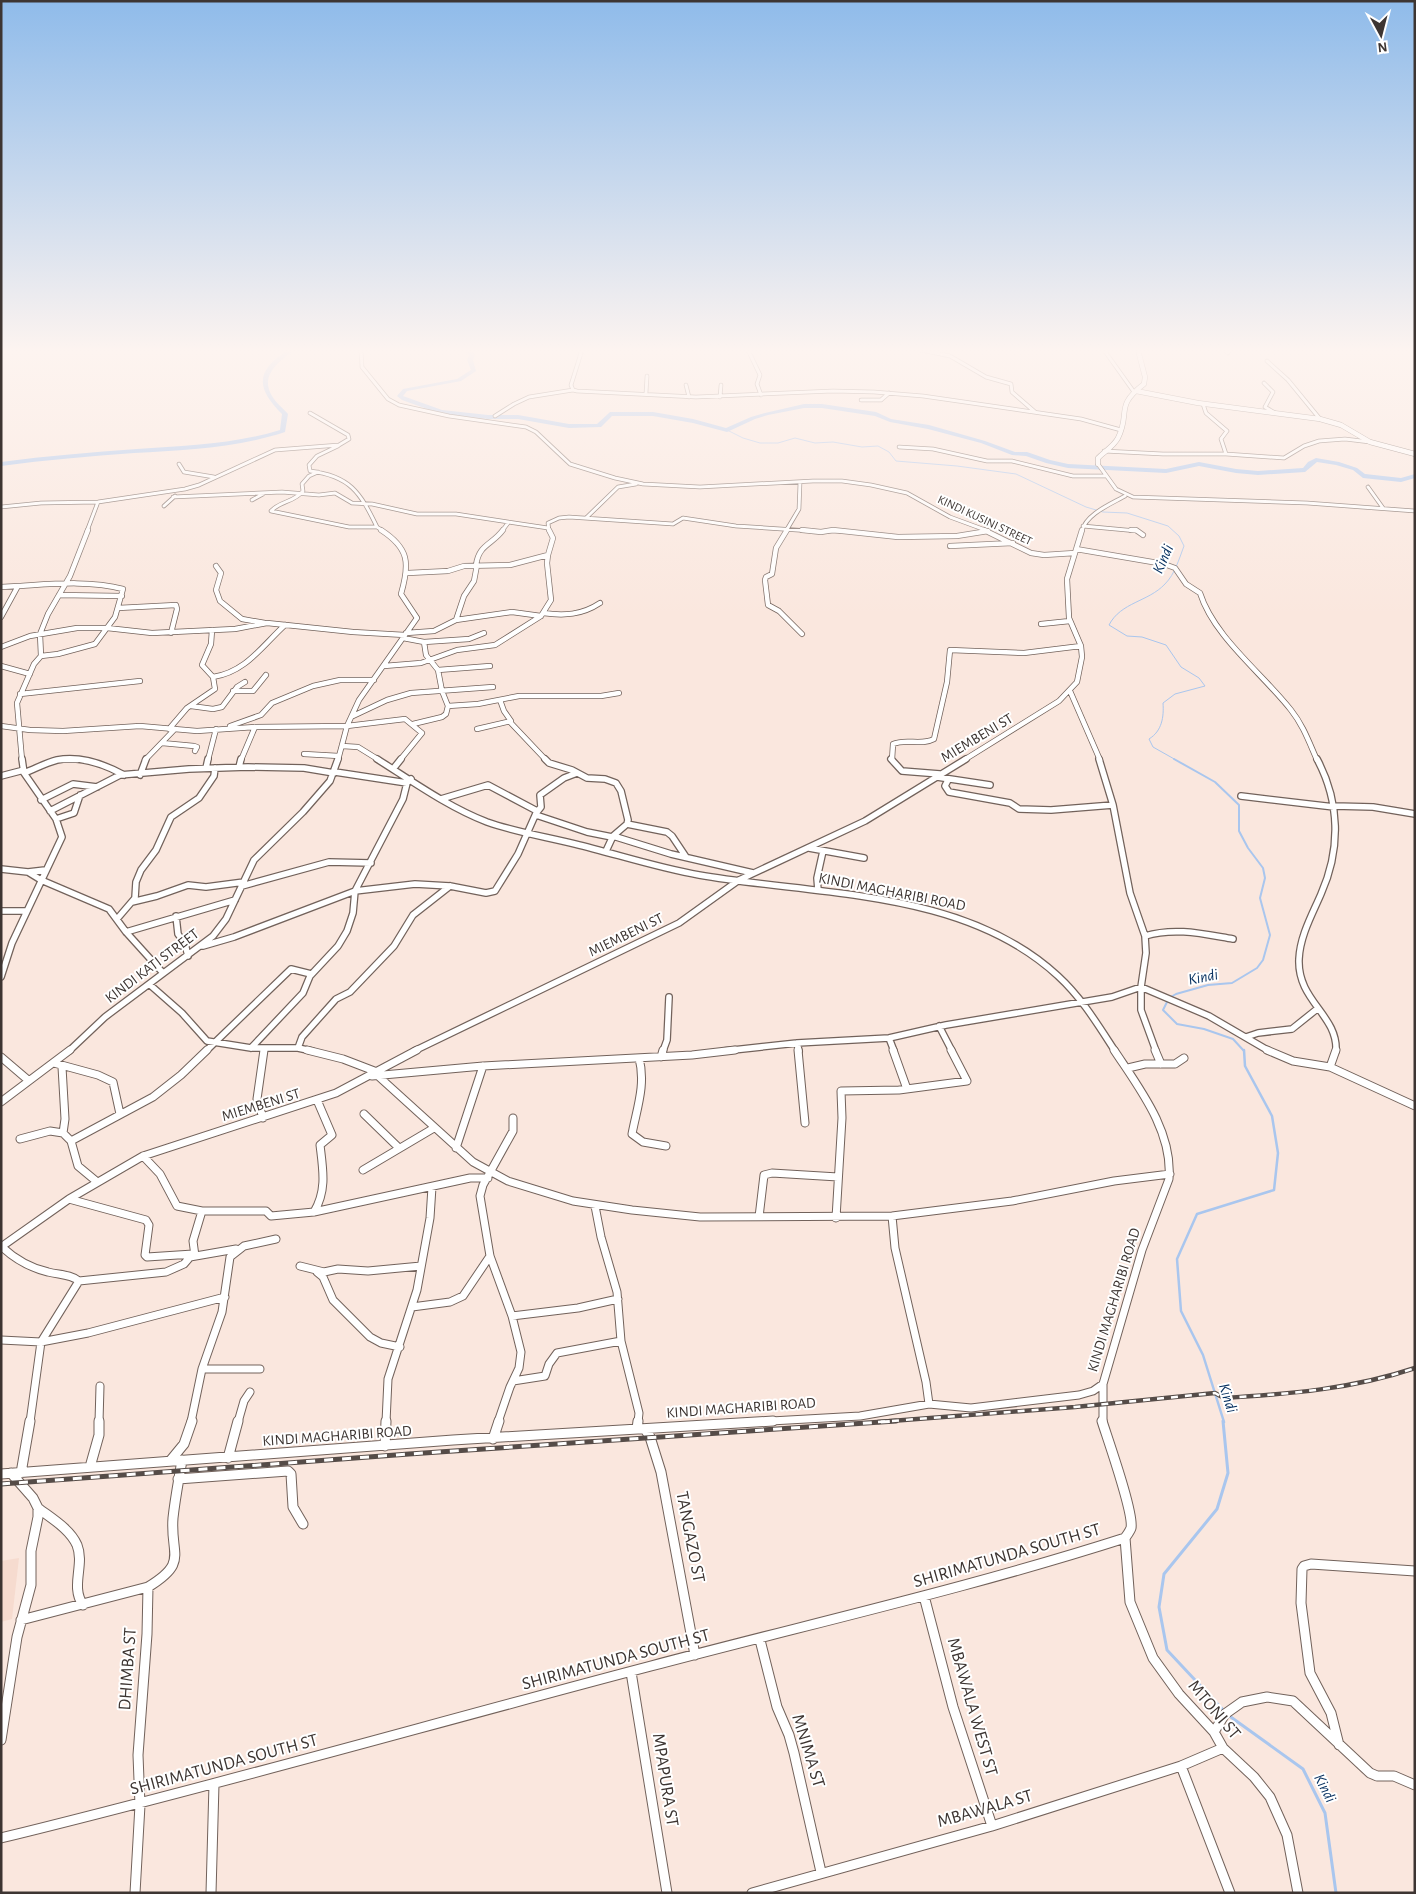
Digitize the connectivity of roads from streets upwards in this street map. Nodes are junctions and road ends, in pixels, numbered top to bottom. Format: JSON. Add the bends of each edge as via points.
{"nodes":[{"id":1,"x":349,"y":438,"type":"edge"},
{"id":2,"x":542,"y":438,"type":"edge"},
{"id":3,"x":1117,"y":438,"type":"edge"},
{"id":4,"x":1222,"y":438,"type":"edge"},
{"id":5,"x":1364,"y":438,"type":"edge"},
{"id":6,"x":1370,"y":442,"type":"junction"},
{"id":7,"x":339,"y":445,"type":"junction"},
{"id":8,"x":899,"y":447,"type":"dead end"},
{"id":9,"x":1104,"y":451,"type":"junction"},
{"id":10,"x":1226,"y":454,"type":"junction"},
{"id":11,"x":1415,"y":454,"type":"edge"},
{"id":12,"x":179,"y":464,"type":"dead end"},
{"id":13,"x":1098,"y":464,"type":"joint"},
{"id":14,"x":318,"y":472,"type":"junction"},
{"id":15,"x":1106,"y":476,"type":"junction"},
{"id":16,"x":216,"y":477,"type":"junction"},
{"id":17,"x":800,"y":482,"type":"junction"},
{"id":18,"x":643,"y":484,"type":"junction"},
{"id":19,"x":1368,"y":487,"type":"dead end"},
{"id":20,"x":185,"y":489,"type":"junction"},
{"id":21,"x":172,"y":490,"type":"junction"},
{"id":22,"x":177,"y":493,"type":"junction"},
{"id":23,"x":267,"y":493,"type":"junction"},
{"id":24,"x":302,"y":494,"type":"junction"},
{"id":25,"x":1125,"y":496,"type":"junction"},
{"id":26,"x":173,"y":497,"type":"junction"},
{"id":27,"x":252,"y":500,"type":"dead end"},
{"id":28,"x":98,"y":502,"type":"junction"},
{"id":29,"x":366,"y":504,"type":"junction"},
{"id":30,"x":164,"y":506,"type":"dead end"},
{"id":31,"x":1,"y":507,"type":"edge"},
{"id":32,"x":1383,"y":508,"type":"junction"},
{"id":33,"x":1415,"y":510,"type":"edge"},
{"id":34,"x":586,"y":518,"type":"junction"},
{"id":35,"x":508,"y":523,"type":"junction"},
{"id":36,"x":1083,"y":526,"type":"junction"},
{"id":37,"x":377,"y":527,"type":"junction"},
{"id":38,"x":548,"y":528,"type":"junction"},
{"id":39,"x":788,"y":528,"type":"junction"},
{"id":40,"x":988,"y":532,"type":"junction"},
{"id":41,"x":1143,"y":535,"type":"dead end"},
{"id":42,"x":1013,"y":543,"type":"junction"},
{"id":43,"x":950,"y":546,"type":"dead end"},
{"id":44,"x":1076,"y":551,"type":"junction"},
{"id":45,"x":548,"y":554,"type":"junction"},
{"id":46,"x":477,"y":565,"type":"junction"},
{"id":47,"x":216,"y":566,"type":"dead end"},
{"id":48,"x":408,"y":573,"type":"junction"},
{"id":49,"x":66,"y":583,"type":"junction"},
{"id":50,"x":18,"y":586,"type":"junction"},
{"id":51,"x":1,"y":587,"type":"edge"},
{"id":52,"x":59,"y":595,"type":"junction"},
{"id":53,"x":122,"y":596,"type":"junction"},
{"id":54,"x":600,"y":603,"type":"dead end"},
{"id":55,"x":118,"y":608,"type":"junction"},
{"id":56,"x":542,"y":614,"type":"junction"},
{"id":57,"x":1,"y":617,"type":"edge"},
{"id":58,"x":456,"y":620,"type":"junction"},
{"id":59,"x":1070,"y":622,"type":"junction"},
{"id":60,"x":267,"y":623,"type":"junction"},
{"id":61,"x":1041,"y":624,"type":"dead end"},
{"id":62,"x":285,"y":625,"type":"junction"},
{"id":63,"x":107,"y":628,"type":"junction"},
{"id":64,"x":212,"y":630,"type":"junction"},
{"id":65,"x":171,"y":632,"type":"junction"},
{"id":66,"x":484,"y":632,"type":"dead end"},
{"id":67,"x":40,"y":634,"type":"junction"},
{"id":68,"x":802,"y":634,"type":"dead end"},
{"id":69,"x":405,"y":635,"type":"junction"},
{"id":70,"x":424,"y":642,"type":"junction"},
{"id":71,"x":1081,"y":646,"type":"junction"},
{"id":72,"x":1,"y":647,"type":"edge"},
{"id":73,"x":42,"y":656,"type":"junction"},
{"id":74,"x":431,"y":660,"type":"junction"},
{"id":75,"x":1,"y":666,"type":"edge"},
{"id":76,"x":384,"y":666,"type":"junction"},
{"id":77,"x":490,"y":666,"type":"dead end"},
{"id":78,"x":438,"y":670,"type":"junction"},
{"id":79,"x":30,"y":674,"type":"junction"},
{"id":80,"x":266,"y":675,"type":"dead end"},
{"id":81,"x":213,"y":677,"type":"junction"},
{"id":82,"x":374,"y":680,"type":"junction"},
{"id":83,"x":140,"y":681,"type":"dead end"},
{"id":84,"x":246,"y":682,"type":"dead end"},
{"id":85,"x":493,"y":687,"type":"dead end"},
{"id":86,"x":233,"y":691,"type":"junction"},
{"id":87,"x":442,"y":691,"type":"junction"},
{"id":88,"x":1070,"y":691,"type":"junction"},
{"id":89,"x":619,"y":692,"type":"dead end"},
{"id":90,"x":20,"y":694,"type":"junction"},
{"id":91,"x":500,"y":700,"type":"junction"},
{"id":92,"x":191,"y":706,"type":"junction"},
{"id":93,"x":448,"y":706,"type":"junction"},
{"id":94,"x":353,"y":716,"type":"junction"},
{"id":95,"x":510,"y":722,"type":"junction"},
{"id":96,"x":413,"y":724,"type":"junction"},
{"id":97,"x":1,"y":726,"type":"edge"},
{"id":98,"x":347,"y":726,"type":"junction"},
{"id":99,"x":255,"y":727,"type":"junction"},
{"id":100,"x":224,"y":728,"type":"junction"},
{"id":101,"x":20,"y":729,"type":"junction"},
{"id":102,"x":169,"y":729,"type":"junction"},
{"id":103,"x":176,"y":729,"type":"junction"},
{"id":104,"x":216,"y":729,"type":"junction"},
{"id":105,"x":477,"y":729,"type":"dead end"},
{"id":106,"x":162,"y":743,"type":"junction"},
{"id":107,"x":342,"y":746,"type":"junction"},
{"id":108,"x":195,"y":751,"type":"dead end"},
{"id":109,"x":304,"y":754,"type":"dead end"},
{"id":110,"x":339,"y":756,"type":"junction"},
{"id":111,"x":239,"y":767,"type":"junction"},
{"id":112,"x":206,"y":768,"type":"junction"},
{"id":113,"x":215,"y":768,"type":"junction"},
{"id":114,"x":393,"y":769,"type":"junction"},
{"id":115,"x":24,"y":772,"type":"junction"},
{"id":116,"x":334,"y":773,"type":"junction"},
{"id":117,"x":577,"y":773,"type":"junction"},
{"id":118,"x":124,"y":775,"type":"junction"},
{"id":119,"x":140,"y":775,"type":"junction"},
{"id":120,"x":2,"y":776,"type":"edge"},
{"id":121,"x":938,"y":776,"type":"junction"},
{"id":122,"x":948,"y":780,"type":"junction"},
{"id":123,"x":409,"y":781,"type":"junction"},
{"id":124,"x":990,"y":785,"type":"dead end"},
{"id":125,"x":97,"y":787,"type":"junction"},
{"id":126,"x":80,"y":795,"type":"junction"},
{"id":127,"x":1241,"y":796,"type":"dead end"},
{"id":128,"x":441,"y":799,"type":"junction"},
{"id":129,"x":41,"y":800,"type":"junction"},
{"id":130,"x":1114,"y":805,"type":"junction"},
{"id":131,"x":1334,"y":806,"type":"junction"},
{"id":132,"x":50,"y":811,"type":"junction"},
{"id":133,"x":536,"y":813,"type":"junction"},
{"id":134,"x":1415,"y":814,"type":"edge"},
{"id":135,"x":56,"y":819,"type":"junction"},
{"id":136,"x":626,"y":824,"type":"junction"},
{"id":137,"x":526,"y":833,"type":"junction"},
{"id":138,"x":613,"y":837,"type":"junction"},
{"id":139,"x":809,"y":848,"type":"junction"},
{"id":140,"x":606,"y":851,"type":"junction"},
{"id":141,"x":824,"y":851,"type":"junction"},
{"id":142,"x":686,"y":857,"type":"junction"},
{"id":143,"x":864,"y":858,"type":"dead end"},
{"id":144,"x":371,"y":864,"type":"junction"},
{"id":145,"x":1,"y":869,"type":"edge"},
{"id":146,"x":46,"y":870,"type":"junction"},
{"id":147,"x":28,"y":872,"type":"junction"},
{"id":148,"x":753,"y":873,"type":"junction"},
{"id":149,"x":41,"y":880,"type":"junction"},
{"id":150,"x":739,"y":880,"type":"junction"},
{"id":151,"x":243,"y":884,"type":"junction"},
{"id":152,"x":450,"y":886,"type":"junction"},
{"id":153,"x":818,"y":890,"type":"junction"},
{"id":154,"x":355,"y":891,"type":"junction"},
{"id":155,"x":235,"y":900,"type":"junction"},
{"id":156,"x":132,"y":902,"type":"junction"},
{"id":157,"x":1,"y":911,"type":"edge"},
{"id":158,"x":26,"y":911,"type":"junction"},
{"id":159,"x":176,"y":916,"type":"junction"},
{"id":160,"x":117,"y":919,"type":"junction"},
{"id":161,"x":126,"y":932,"type":"junction"},
{"id":162,"x":1145,"y":936,"type":"junction"},
{"id":163,"x":1233,"y":939,"type":"dead end"},
{"id":164,"x":201,"y":946,"type":"junction"},
{"id":165,"x":188,"y":956,"type":"junction"},
{"id":166,"x":163,"y":974,"type":"junction"},
{"id":167,"x":312,"y":974,"type":"junction"},
{"id":168,"x":1,"y":977,"type":"edge"},
{"id":169,"x":148,"y":984,"type":"junction"},
{"id":170,"x":1141,"y":987,"type":"junction"},
{"id":171,"x":669,"y":996,"type":"dead end"},
{"id":172,"x":1082,"y":1001,"type":"junction"},
{"id":173,"x":1317,"y":1009,"type":"junction"},
{"id":174,"x":938,"y":1026,"type":"junction"},
{"id":175,"x":1246,"y":1037,"type":"junction"},
{"id":176,"x":889,"y":1038,"type":"junction"},
{"id":177,"x":217,"y":1042,"type":"junction"},
{"id":178,"x":797,"y":1043,"type":"junction"},
{"id":179,"x":251,"y":1048,"type":"junction"},
{"id":180,"x":264,"y":1048,"type":"junction"},
{"id":181,"x":298,"y":1048,"type":"junction"},
{"id":182,"x":1,"y":1057,"type":"edge"},
{"id":183,"x":661,"y":1057,"type":"junction"},
{"id":184,"x":639,"y":1058,"type":"junction"},
{"id":185,"x":1184,"y":1058,"type":"dead end"},
{"id":186,"x":54,"y":1063,"type":"junction"},
{"id":187,"x":1161,"y":1064,"type":"junction"},
{"id":188,"x":62,"y":1066,"type":"junction"},
{"id":189,"x":483,"y":1066,"type":"junction"},
{"id":190,"x":1330,"y":1067,"type":"junction"},
{"id":191,"x":1128,"y":1068,"type":"junction"},
{"id":192,"x":375,"y":1074,"type":"junction"},
{"id":193,"x":28,"y":1080,"type":"junction"},
{"id":194,"x":907,"y":1089,"type":"junction"},
{"id":195,"x":317,"y":1100,"type":"junction"},
{"id":196,"x":1,"y":1102,"type":"edge"},
{"id":197,"x":1415,"y":1106,"type":"edge"},
{"id":198,"x":120,"y":1114,"type":"junction"},
{"id":199,"x":364,"y":1114,"type":"dead end"},
{"id":200,"x":263,"y":1118,"type":"junction"},
{"id":201,"x":513,"y":1118,"type":"dead end"},
{"id":202,"x":805,"y":1123,"type":"dead end"},
{"id":203,"x":434,"y":1128,"type":"junction"},
{"id":204,"x":63,"y":1132,"type":"junction"},
{"id":205,"x":20,"y":1139,"type":"dead end"},
{"id":206,"x":71,"y":1141,"type":"junction"},
{"id":207,"x":666,"y":1146,"type":"dead end"},
{"id":208,"x":400,"y":1148,"type":"junction"},
{"id":209,"x":456,"y":1148,"type":"junction"},
{"id":210,"x":143,"y":1156,"type":"junction"},
{"id":211,"x":363,"y":1170,"type":"dead end"},
{"id":212,"x":1170,"y":1174,"type":"junction"},
{"id":213,"x":489,"y":1175,"type":"junction"},
{"id":214,"x":838,"y":1177,"type":"junction"},
{"id":215,"x":96,"y":1181,"type":"junction"},
{"id":216,"x":432,"y":1187,"type":"junction"},
{"id":217,"x":69,"y":1198,"type":"junction"},
{"id":218,"x":596,"y":1206,"type":"junction"},
{"id":219,"x":202,"y":1211,"type":"junction"},
{"id":220,"x":314,"y":1212,"type":"junction"},
{"id":221,"x":892,"y":1216,"type":"junction"},
{"id":222,"x":760,"y":1217,"type":"junction"},
{"id":223,"x":836,"y":1218,"type":"junction"},
{"id":224,"x":276,"y":1239,"type":"dead end"},
{"id":225,"x":2,"y":1247,"type":"edge"},
{"id":226,"x":239,"y":1249,"type":"junction"},
{"id":227,"x":194,"y":1255,"type":"junction"},
{"id":228,"x":490,"y":1256,"type":"junction"},
{"id":229,"x":300,"y":1266,"type":"dead end"},
{"id":230,"x":421,"y":1266,"type":"junction"},
{"id":231,"x":317,"y":1272,"type":"junction"},
{"id":232,"x":80,"y":1281,"type":"junction"},
{"id":233,"x":225,"y":1297,"type":"junction"},
{"id":234,"x":618,"y":1299,"type":"junction"},
{"id":235,"x":412,"y":1307,"type":"junction"},
{"id":236,"x":512,"y":1316,"type":"junction"},
{"id":237,"x":1,"y":1340,"type":"edge"},
{"id":238,"x":621,"y":1341,"type":"junction"},
{"id":239,"x":41,"y":1342,"type":"junction"},
{"id":240,"x":400,"y":1347,"type":"junction"},
{"id":241,"x":202,"y":1369,"type":"junction"},
{"id":242,"x":260,"y":1369,"type":"dead end"},
{"id":243,"x":513,"y":1381,"type":"junction"},
{"id":244,"x":1103,"y":1384,"type":"junction"},
{"id":245,"x":100,"y":1386,"type":"dead end"},
{"id":246,"x":250,"y":1392,"type":"dead end"},
{"id":247,"x":928,"y":1404,"type":"junction"},
{"id":248,"x":641,"y":1429,"type":"junction"},
{"id":249,"x":493,"y":1439,"type":"junction"},
{"id":250,"x":385,"y":1446,"type":"junction"},
{"id":251,"x":228,"y":1458,"type":"junction"},
{"id":252,"x":182,"y":1460,"type":"junction"},
{"id":253,"x":170,"y":1461,"type":"junction"},
{"id":254,"x":90,"y":1467,"type":"junction"},
{"id":255,"x":11,"y":1473,"type":"junction"},
{"id":256,"x":21,"y":1473,"type":"junction"},
{"id":257,"x":1,"y":1474,"type":"edge"},
{"id":258,"x":178,"y":1479,"type":"junction"},
{"id":259,"x":38,"y":1508,"type":"junction"},
{"id":260,"x":303,"y":1524,"type":"dead end"},
{"id":261,"x":1125,"y":1538,"type":"junction"},
{"id":262,"x":1415,"y":1571,"type":"edge"},
{"id":263,"x":148,"y":1587,"type":"junction"},
{"id":264,"x":924,"y":1596,"type":"junction"},
{"id":265,"x":83,"y":1605,"type":"junction"},
{"id":266,"x":21,"y":1620,"type":"junction"},
{"id":267,"x":760,"y":1640,"type":"junction"},
{"id":268,"x":695,"y":1655,"type":"junction"},
{"id":269,"x":631,"y":1672,"type":"junction"},
{"id":270,"x":1214,"y":1732,"type":"junction"},
{"id":271,"x":1,"y":1740,"type":"edge"},
{"id":272,"x":1339,"y":1745,"type":"junction"},
{"id":273,"x":1223,"y":1748,"type":"junction"},
{"id":274,"x":1182,"y":1766,"type":"junction"},
{"id":275,"x":214,"y":1784,"type":"junction"},
{"id":276,"x":1415,"y":1785,"type":"edge"},
{"id":277,"x":140,"y":1805,"type":"junction"},
{"id":278,"x":992,"y":1826,"type":"junction"},
{"id":279,"x":1,"y":1838,"type":"edge"},
{"id":280,"x":821,"y":1872,"type":"junction"},
{"id":281,"x":135,"y":1893,"type":"edge"},
{"id":282,"x":211,"y":1893,"type":"edge"},
{"id":283,"x":667,"y":1893,"type":"edge"},
{"id":284,"x":752,"y":1893,"type":"edge"},
{"id":285,"x":1230,"y":1893,"type":"edge"},
{"id":286,"x":1298,"y":1893,"type":"edge"}],
"edges":[{"from":1,"to":7,"type":"street"},
{"from":2,"to":18,"type":"street","name":"KINDI KUSINI STREET","via":[[570,464],[604,476]]},
{"from":3,"to":9,"type":"street"},
{"from":4,"to":10,"type":"street"},
{"from":5,"to":6,"type":"street"},
{"from":6,"to":10,"type":"street","via":[[1324,440],[1304,446],[1284,458]]},
{"from":6,"to":11,"type":"street"},
{"from":7,"to":14,"type":"street","via":[[311,461],[310,471]]},
{"from":7,"to":16,"type":"street","via":[[275,450]]},
{"from":8,"to":15,"type":"street","via":[[933,449],[987,461],[1015,461],[1073,476]]},
{"from":9,"to":10,"type":"street"},
{"from":9,"to":13,"type":"street","via":[[1098,458]]},
{"from":12,"to":16,"type":"street","via":[[184,472]]},
{"from":13,"to":15,"type":"street"},
{"from":14,"to":24,"type":"street","via":[[302,484]]},
{"from":14,"to":29,"type":"street","via":[[345,481]]},
{"from":15,"to":25,"type":"street"},
{"from":16,"to":20,"type":"street"},
{"from":17,"to":18,"type":"street","name":"KINDI KUSINI STREET","via":[[709,487]]},
{"from":17,"to":39,"type":"street","via":[[801,504]]},
{"from":17,"to":40,"type":"street","name":"KINDI KUSINI STREET","via":[[842,481],[895,489]]},
{"from":18,"to":34,"type":"street","via":[[618,487]]},
{"from":19,"to":32,"type":"street"},
{"from":20,"to":21,"type":"street"},
{"from":20,"to":22,"type":"street"},
{"from":21,"to":22,"type":"street"},
{"from":21,"to":28,"type":"street"},
{"from":22,"to":26,"type":"street"},
{"from":23,"to":24,"type":"street"},
{"from":23,"to":26,"type":"street"},
{"from":23,"to":27,"type":"street"},
{"from":24,"to":29,"type":"street","via":[[337,494],[350,503]]},
{"from":24,"to":37,"type":"street","via":[[271,511],[349,527]]},
{"from":25,"to":32,"type":"street"},
{"from":25,"to":36,"type":"street"},
{"from":26,"to":30,"type":"street"},
{"from":28,"to":31,"type":"street"},
{"from":28,"to":49,"type":"street"},
{"from":29,"to":35,"type":"street","via":[[417,514],[456,514]]},
{"from":29,"to":37,"type":"street"},
{"from":32,"to":33,"type":"street"},
{"from":34,"to":38,"type":"street","via":[[564,516],[550,521]]},
{"from":34,"to":39,"type":"street","via":[[673,524],[683,518],[736,526]]},
{"from":35,"to":38,"type":"street"},
{"from":35,"to":46,"type":"street","via":[[498,536],[482,546],[477,555]]},
{"from":36,"to":41,"type":"street","via":[[1136,530]]},
{"from":36,"to":44,"type":"street","name":"MIEMBENI ST"},
{"from":37,"to":48,"type":"street","name":"KINDI KATI STREET","via":[[403,547],[407,554]]},
{"from":38,"to":45,"type":"street","via":[[553,538]]},
{"from":39,"to":40,"type":"street","via":[[924,538]]},
{"from":39,"to":68,"type":"street","via":[[776,548],[772,574],[765,578],[767,603]]},
{"from":40,"to":42,"type":"street","name":"KINDI KUSINI STREET"},
{"from":42,"to":43,"type":"street"},
{"from":42,"to":44,"type":"street","name":"KINDI KUSINI STREET","via":[[1036,554]]},
{"from":44,"to":59,"type":"street","name":"MIEMBENI ST","via":[[1067,578]]},
{"from":44,"to":131,"type":"street","name":"KINDI KUSINI STREET","via":[[1169,565],[1178,571],[1186,584],[1200,593],[1203,604],[1224,634],[1306,731],[1327,779]]},
{"from":45,"to":46,"type":"street","via":[[510,565]]},
{"from":45,"to":56,"type":"street","via":[[551,600]]},
{"from":46,"to":48,"type":"street","via":[[448,571]]},
{"from":46,"to":58,"type":"street","via":[[474,581],[464,596]]},
{"from":47,"to":60,"type":"street","via":[[221,573],[216,590],[220,601],[242,619]]},
{"from":48,"to":69,"type":"street","name":"KINDI KATI STREET","via":[[401,594],[417,616]]},
{"from":49,"to":50,"type":"street"},
{"from":49,"to":52,"type":"street"},
{"from":49,"to":53,"type":"street","via":[[118,587],[123,589]]},
{"from":50,"to":51,"type":"street"},
{"from":50,"to":57,"type":"street"},
{"from":52,"to":53,"type":"street"},
{"from":52,"to":67,"type":"street"},
{"from":53,"to":55,"type":"street"},
{"from":54,"to":56,"type":"street","via":[[579,614]]},
{"from":55,"to":63,"type":"street"},
{"from":55,"to":65,"type":"street","via":[[176,605]]},
{"from":56,"to":58,"type":"street","via":[[512,612]]},
{"from":56,"to":74,"type":"street","via":[[495,645],[457,650]]},
{"from":58,"to":69,"type":"street","via":[[434,631]]},
{"from":59,"to":61,"type":"street"},
{"from":59,"to":71,"type":"street","name":"MIEMBENI ST"},
{"from":60,"to":62,"type":"street"},
{"from":60,"to":64,"type":"street"},
{"from":62,"to":69,"type":"street"},
{"from":62,"to":81,"type":"street","via":[[237,670]]},
{"from":63,"to":65,"type":"street","via":[[144,633]]},
{"from":63,"to":67,"type":"street","via":[[69,628]]},
{"from":63,"to":73,"type":"street","via":[[93,645]]},
{"from":64,"to":65,"type":"street"},
{"from":64,"to":81,"type":"street","via":[[211,646],[202,664]]},
{"from":66,"to":70,"type":"street","via":[[469,639]]},
{"from":67,"to":72,"type":"street"},
{"from":67,"to":73,"type":"street"},
{"from":69,"to":70,"type":"street"},
{"from":69,"to":76,"type":"street","name":"KINDI KATI STREET"},
{"from":70,"to":74,"type":"street","via":[[426,655]]},
{"from":71,"to":88,"type":"street","name":"MIEMBENI ST","via":[[1077,682]]},
{"from":71,"to":121,"type":"street","via":[[1024,653],[950,650],[948,682],[934,739],[927,742],[898,741],[893,744],[891,759],[902,771]]},
{"from":73,"to":79,"type":"street"},
{"from":74,"to":76,"type":"street","via":[[414,665]]},
{"from":74,"to":78,"type":"street"},
{"from":75,"to":79,"type":"street"},
{"from":76,"to":82,"type":"street","name":"KINDI KATI STREET"},
{"from":77,"to":78,"type":"street"},
{"from":78,"to":87,"type":"street"},
{"from":79,"to":90,"type":"street"},
{"from":80,"to":86,"type":"street","via":[[253,691]]},
{"from":81,"to":92,"type":"street","via":[[215,689]]},
{"from":82,"to":94,"type":"street","name":"KINDI KATI STREET","via":[[358,700]]},
{"from":82,"to":100,"type":"street","via":[[340,680],[313,686],[272,703],[261,715]]},
{"from":83,"to":90,"type":"street"},
{"from":84,"to":86,"type":"street"},
{"from":85,"to":87,"type":"street"},
{"from":86,"to":92,"type":"street","via":[[222,707]]},
{"from":87,"to":93,"type":"street"},
{"from":87,"to":94,"type":"street","via":[[405,694]]},
{"from":88,"to":121,"type":"street","name":"MIEMBENI ST","via":[[1022,725]]},
{"from":88,"to":130,"type":"street","via":[[1101,763]]},
{"from":89,"to":91,"type":"street","via":[[600,696],[525,696]]},
{"from":90,"to":101,"type":"street","via":[[17,703]]},
{"from":91,"to":93,"type":"street"},
{"from":91,"to":95,"type":"street","via":[[512,719]]},
{"from":92,"to":102,"type":"street"},
{"from":93,"to":96,"type":"street","via":[[442,717]]},
{"from":94,"to":98,"type":"street","name":"KINDI KATI STREET"},
{"from":95,"to":105,"type":"street"},
{"from":95,"to":117,"type":"street","via":[[549,763]]},
{"from":96,"to":98,"type":"street","via":[[401,718]]},
{"from":96,"to":114,"type":"street","via":[[421,735]]},
{"from":97,"to":101,"type":"street"},
{"from":98,"to":99,"type":"street"},
{"from":98,"to":107,"type":"street","name":"KINDI KATI STREET"},
{"from":99,"to":100,"type":"street"},
{"from":99,"to":111,"type":"street"},
{"from":100,"to":104,"type":"street"},
{"from":101,"to":102,"type":"street","via":[[63,731],[140,726]]},
{"from":101,"to":115,"type":"street"},
{"from":102,"to":103,"type":"street"},
{"from":103,"to":104,"type":"street"},
{"from":103,"to":106,"type":"street"},
{"from":104,"to":112,"type":"street"},
{"from":106,"to":108,"type":"street","via":[[194,746],[197,747]]},
{"from":106,"to":119,"type":"street","via":[[142,764]]},
{"from":107,"to":110,"type":"street","name":"KINDI KATI STREET"},
{"from":107,"to":114,"type":"street","name":"KINDI MAGHARIBI ROAD","via":[[358,747]]},
{"from":109,"to":110,"type":"street"},
{"from":110,"to":116,"type":"street","name":"KINDI KATI STREET"},
{"from":111,"to":113,"type":"street"},
{"from":111,"to":116,"type":"street","via":[[281,767]]},
{"from":112,"to":113,"type":"street"},
{"from":112,"to":119,"type":"street"},
{"from":113,"to":156,"type":"street","via":[[214,776],[199,798],[171,817],[156,850],[141,870]]},
{"from":114,"to":123,"type":"street","name":"KINDI MAGHARIBI ROAD"},
{"from":115,"to":118,"type":"street","via":[[69,760],[102,766]]},
{"from":115,"to":120,"type":"street"},
{"from":115,"to":129,"type":"street"},
{"from":116,"to":123,"type":"street"},
{"from":116,"to":151,"type":"street","name":"KINDI KATI STREET","via":[[318,796],[254,860]]},
{"from":117,"to":133,"type":"street","via":[[540,795],[541,807]]},
{"from":117,"to":136,"type":"street","via":[[616,783],[621,790],[628,820]]},
{"from":118,"to":119,"type":"street"},
{"from":118,"to":125,"type":"street"},
{"from":121,"to":122,"type":"street"},
{"from":121,"to":139,"type":"street","name":"MIEMBENI ST","via":[[865,821]]},
{"from":122,"to":124,"type":"street"},
{"from":122,"to":130,"type":"street","via":[[945,786],[949,792],[1010,803],[1019,809]]},
{"from":123,"to":128,"type":"street","name":"KINDI MAGHARIBI ROAD"},
{"from":123,"to":144,"type":"street"},
{"from":125,"to":126,"type":"street"},
{"from":125,"to":129,"type":"street","via":[[73,784]]},
{"from":126,"to":132,"type":"street"},
{"from":126,"to":135,"type":"street","via":[[74,813]]},
{"from":127,"to":131,"type":"street"},
{"from":128,"to":133,"type":"street","via":[[488,785]]},
{"from":128,"to":137,"type":"street","name":"KINDI MAGHARIBI ROAD","via":[[476,818]]},
{"from":129,"to":132,"type":"street"},
{"from":130,"to":162,"type":"street","via":[[1130,893]]},
{"from":131,"to":134,"type":"street"},
{"from":131,"to":173,"type":"street","name":"KINDI KUSINI STREET","via":[[1334,863],[1311,916],[1299,965],[1301,980]]},
{"from":132,"to":135,"type":"street"},
{"from":133,"to":137,"type":"street"},
{"from":133,"to":138,"type":"street","via":[[587,832]]},
{"from":135,"to":146,"type":"street","via":[[62,837]]},
{"from":136,"to":138,"type":"street"},
{"from":136,"to":142,"type":"street","via":[[667,832]]},
{"from":137,"to":140,"type":"street","name":"KINDI MAGHARIBI ROAD"},
{"from":137,"to":152,"type":"street","via":[[518,854],[495,891],[486,893]]},
{"from":138,"to":140,"type":"street"},
{"from":138,"to":142,"type":"street"},
{"from":139,"to":141,"type":"street"},
{"from":139,"to":148,"type":"street","name":"MIEMBENI ST"},
{"from":140,"to":150,"type":"street","name":"KINDI MAGHARIBI ROAD","via":[[698,875]]},
{"from":141,"to":143,"type":"street"},
{"from":141,"to":153,"type":"street","via":[[817,878]]},
{"from":142,"to":148,"type":"street"},
{"from":144,"to":151,"type":"street","via":[[330,862]]},
{"from":144,"to":154,"type":"street"},
{"from":145,"to":147,"type":"street"},
{"from":146,"to":147,"type":"street"},
{"from":146,"to":149,"type":"street"},
{"from":147,"to":149,"type":"street"},
{"from":148,"to":150,"type":"street","name":"MIEMBENI ST"},
{"from":149,"to":158,"type":"street"},
{"from":149,"to":160,"type":"street","via":[[109,909]]},
{"from":150,"to":153,"type":"street","name":"KINDI MAGHARIBI ROAD"},
{"from":150,"to":192,"type":"street","name":"MIEMBENI ST","via":[[679,923],[426,1045]]},
{"from":151,"to":155,"type":"street","name":"KINDI KATI STREET"},
{"from":151,"to":156,"type":"street","via":[[188,885]]},
{"from":152,"to":154,"type":"street","via":[[415,884]]},
{"from":152,"to":181,"type":"street","via":[[413,915],[398,941],[350,992],[336,999],[302,1037]]},
{"from":153,"to":172,"type":"street","name":"KINDI MAGHARIBI ROAD","via":[[917,907],[977,924],[996,932],[1036,958]]},
{"from":154,"to":164,"type":"street","via":[[251,931]]},
{"from":154,"to":167,"type":"street","via":[[347,931],[332,955]]},
{"from":155,"to":159,"type":"street"},
{"from":155,"to":164,"type":"street","name":"KINDI KATI STREET","via":[[219,928]]},
{"from":156,"to":160,"type":"street"},
{"from":157,"to":158,"type":"street"},
{"from":158,"to":168,"type":"street"},
{"from":159,"to":161,"type":"street"},
{"from":159,"to":165,"type":"street","via":[[178,934]]},
{"from":160,"to":161,"type":"street"},
{"from":161,"to":166,"type":"street"},
{"from":162,"to":163,"type":"street","via":[[1172,931]]},
{"from":162,"to":170,"type":"street"},
{"from":164,"to":165,"type":"street","name":"KINDI KATI STREET"},
{"from":165,"to":166,"type":"street","name":"KINDI KATI STREET"},
{"from":166,"to":169,"type":"street","name":"KINDI KATI STREET"},
{"from":167,"to":177,"type":"street","via":[[290,969]]},
{"from":167,"to":179,"type":"street","via":[[304,993]]},
{"from":169,"to":177,"type":"street","via":[[205,1039]]},
{"from":169,"to":186,"type":"street","name":"KINDI KATI STREET","via":[[106,1016]]},
{"from":170,"to":172,"type":"street","via":[[1112,997]]},
{"from":170,"to":175,"type":"street","via":[[1184,1004]]},
{"from":170,"to":187,"type":"street","via":[[1141,1010]]},
{"from":171,"to":183,"type":"street","via":[[667,1040]]},
{"from":172,"to":174,"type":"street"},
{"from":172,"to":191,"type":"street","name":"KINDI MAGHARIBI ROAD"},
{"from":173,"to":175,"type":"street","via":[[1292,1029],[1263,1031]]},
{"from":173,"to":190,"type":"street","name":"KINDI KUSINI STREET","via":[[1338,1040],[1337,1053]]},
{"from":174,"to":176,"type":"street"},
{"from":174,"to":194,"type":"street","via":[[967,1081]]},
{"from":175,"to":190,"type":"street","via":[[1263,1049],[1293,1061]]},
{"from":176,"to":178,"type":"street"},
{"from":176,"to":194,"type":"street"},
{"from":177,"to":179,"type":"street"},
{"from":177,"to":198,"type":"street","via":[[163,1090]]},
{"from":178,"to":183,"type":"street"},
{"from":178,"to":202,"type":"street","via":[[802,1062]]},
{"from":179,"to":180,"type":"street"},
{"from":180,"to":181,"type":"street"},
{"from":180,"to":200,"type":"street","via":[[256,1099]]},
{"from":181,"to":192,"type":"street","via":[[343,1059]]},
{"from":182,"to":193,"type":"street"},
{"from":183,"to":184,"type":"street"},
{"from":184,"to":189,"type":"street"},
{"from":184,"to":207,"type":"street","via":[[642,1068],[640,1104],[632,1134],[643,1142]]},
{"from":185,"to":187,"type":"street","via":[[1178,1063]]},
{"from":186,"to":188,"type":"street"},
{"from":186,"to":193,"type":"street","name":"KINDI KATI STREET"},
{"from":187,"to":191,"type":"street"},
{"from":188,"to":198,"type":"street","via":[[113,1082]]},
{"from":188,"to":204,"type":"street"},
{"from":189,"to":192,"type":"street"},
{"from":189,"to":209,"type":"street"},
{"from":190,"to":197,"type":"street"},
{"from":191,"to":212,"type":"street","name":"KINDI MAGHARIBI ROAD","via":[[1153,1108],[1166,1148]]},
{"from":192,"to":195,"type":"street","name":"MIEMBENI ST"},
{"from":192,"to":203,"type":"street"},
{"from":193,"to":196,"type":"street","name":"KINDI KATI STREET"},
{"from":194,"to":214,"type":"street","via":[[841,1091]]},
{"from":195,"to":200,"type":"street","name":"MIEMBENI ST"},
{"from":195,"to":220,"type":"street","via":[[332,1135],[320,1145],[324,1185],[322,1198]]},
{"from":198,"to":206,"type":"street"},
{"from":199,"to":208,"type":"street"},
{"from":200,"to":210,"type":"street","name":"MIEMBENI ST"},
{"from":201,"to":213,"type":"street","via":[[513,1131]]},
{"from":203,"to":208,"type":"street"},
{"from":203,"to":209,"type":"street"},
{"from":204,"to":205,"type":"street","via":[[50,1131]]},
{"from":204,"to":206,"type":"street"},
{"from":206,"to":215,"type":"street","via":[[78,1166]]},
{"from":208,"to":211,"type":"street"},
{"from":209,"to":213,"type":"street"},
{"from":210,"to":215,"type":"street","name":"MIEMBENI ST"},
{"from":210,"to":219,"type":"street","via":[[160,1174],[174,1204]]},
{"from":212,"to":221,"type":"street","via":[[1114,1181],[1012,1201]]},
{"from":212,"to":244,"type":"street","name":"KINDI MAGHARIBI ROAD","via":[[1142,1250]]},
{"from":213,"to":216,"type":"street"},
{"from":213,"to":218,"type":"street","via":[[573,1202]]},
{"from":213,"to":228,"type":"street","via":[[480,1200]]},
{"from":214,"to":222,"type":"street","via":[[764,1174]]},
{"from":214,"to":223,"type":"street"},
{"from":215,"to":217,"type":"street","name":"MIEMBENI ST"},
{"from":216,"to":220,"type":"street"},
{"from":216,"to":230,"type":"street"},
{"from":217,"to":225,"type":"street","name":"MIEMBENI ST"},
{"from":217,"to":227,"type":"street","via":[[146,1220],[149,1225],[147,1257]]},
{"from":218,"to":222,"type":"street","via":[[683,1216]]},
{"from":218,"to":234,"type":"street"},
{"from":219,"to":220,"type":"street","via":[[266,1211],[271,1216]]},
{"from":219,"to":227,"type":"street","via":[[193,1241]]},
{"from":221,"to":223,"type":"street"},
{"from":221,"to":247,"type":"street","via":[[895,1248],[926,1382]]},
{"from":222,"to":223,"type":"street"},
{"from":224,"to":226,"type":"street"},
{"from":225,"to":232,"type":"street","via":[[23,1263],[50,1273],[73,1276]]},
{"from":226,"to":227,"type":"street"},
{"from":226,"to":233,"type":"street","via":[[230,1257]]},
{"from":227,"to":232,"type":"street","via":[[178,1268],[166,1272]]},
{"from":228,"to":235,"type":"street","via":[[463,1296],[450,1302]]},
{"from":228,"to":236,"type":"street"},
{"from":229,"to":231,"type":"street"},
{"from":230,"to":231,"type":"street"},
{"from":230,"to":235,"type":"street"},
{"from":231,"to":240,"type":"street","via":[[333,1300],[351,1320],[376,1341]]},
{"from":232,"to":239,"type":"street"},
{"from":233,"to":239,"type":"street"},
{"from":233,"to":241,"type":"street"},
{"from":234,"to":236,"type":"street","via":[[578,1308]]},
{"from":234,"to":238,"type":"street"},
{"from":235,"to":240,"type":"street"},
{"from":236,"to":243,"type":"street","via":[[521,1352]]},
{"from":237,"to":239,"type":"street"},
{"from":238,"to":243,"type":"street","via":[[556,1353],[545,1376]]},
{"from":238,"to":248,"type":"street"},
{"from":239,"to":256,"type":"street"},
{"from":240,"to":250,"type":"street","via":[[388,1379]]},
{"from":241,"to":242,"type":"street"},
{"from":241,"to":253,"type":"street","via":[[188,1435],[180,1451]]},
{"from":243,"to":249,"type":"street"},
{"from":244,"to":247,"type":"street","name":"KINDI MAGHARIBI ROAD","via":[[1093,1392],[1079,1395],[971,1408]]},
{"from":244,"to":261,"type":"street","name":"SHIRIMATUNDA SOUTH ST","via":[[1104,1428],[1131,1521],[1131,1529]]},
{"from":245,"to":254,"type":"street","via":[[99,1435]]},
{"from":246,"to":251,"type":"street","via":[[245,1398]]},
{"from":247,"to":248,"type":"street","name":"KINDI MAGHARIBI ROAD","via":[[860,1416]]},
{"from":248,"to":249,"type":"street","name":"KINDI MAGHARIBI ROAD"},
{"from":248,"to":268,"type":"street","name":"TANGAZO ST","via":[[650,1437],[661,1472]]},
{"from":249,"to":250,"type":"street","name":"KINDI MAGHARIBI ROAD"},
{"from":250,"to":251,"type":"street","name":"KINDI MAGHARIBI ROAD"},
{"from":251,"to":252,"type":"street","name":"KINDI MAGHARIBI ROAD"},
{"from":252,"to":253,"type":"street","name":"KINDI MAGHARIBI ROAD"},
{"from":252,"to":258,"type":"street"},
{"from":253,"to":254,"type":"street","name":"KINDI MAGHARIBI ROAD"},
{"from":254,"to":256,"type":"street","name":"KINDI MAGHARIBI ROAD"},
{"from":255,"to":256,"type":"street","name":"KINDI MAGHARIBI ROAD"},
{"from":255,"to":257,"type":"street","name":"KINDI MAGHARIBI ROAD"},
{"from":255,"to":259,"type":"street"},
{"from":258,"to":260,"type":"street","via":[[288,1471],[291,1474],[294,1511]]},
{"from":258,"to":263,"type":"street","via":[[173,1520],[176,1558],[166,1576]]},
{"from":259,"to":265,"type":"street","via":[[77,1544],[77,1588]]},
{"from":259,"to":266,"type":"street","via":[[31,1551],[31,1584]]},
{"from":261,"to":264,"type":"street","name":"SHIRIMATUNDA SOUTH ST","via":[[1051,1563]]},
{"from":261,"to":270,"type":"street","name":"MTONI ST","via":[[1130,1602],[1153,1658],[1179,1694]]},
{"from":262,"to":272,"type":"street","via":[[1310,1564],[1302,1569],[1301,1604],[1310,1672],[1331,1713]]},
{"from":263,"to":265,"type":"street"},
{"from":263,"to":277,"type":"street","name":"DHIMBA ST","via":[[138,1755]]},
{"from":264,"to":267,"type":"street","name":"SHIRIMATUNDA SOUTH ST"},
{"from":264,"to":278,"type":"street","name":"MBAWALA WEST ST","via":[[953,1707]]},
{"from":265,"to":266,"type":"street"},
{"from":266,"to":271,"type":"street"},
{"from":267,"to":268,"type":"street","name":"SHIRIMATUNDA SOUTH ST"},
{"from":267,"to":280,"type":"street","name":"MNIMA ST","via":[[777,1707],[794,1753]]},
{"from":268,"to":269,"type":"street","name":"SHIRIMATUNDA SOUTH ST"},
{"from":269,"to":275,"type":"street","name":"SHIRIMATUNDA SOUTH ST"},
{"from":269,"to":283,"type":"street","name":"MPAPURA ST"},
{"from":270,"to":272,"type":"street","via":[[1226,1713],[1240,1703],[1256,1697],[1279,1697],[1302,1708]]},
{"from":270,"to":273,"type":"street","name":"MTONI ST"},
{"from":272,"to":276,"type":"street","via":[[1370,1773],[1394,1776]]},
{"from":273,"to":274,"type":"street","name":"MBAWALA ST"},
{"from":273,"to":286,"type":"street","name":"MTONI ST","via":[[1270,1797],[1287,1835]]},
{"from":274,"to":278,"type":"street","name":"MBAWALA ST"},
{"from":274,"to":285,"type":"street"},
{"from":275,"to":277,"type":"street","name":"SHIRIMATUNDA SOUTH ST"},
{"from":275,"to":282,"type":"street"},
{"from":277,"to":279,"type":"street","name":"SHIRIMATUNDA SOUTH ST"},
{"from":277,"to":281,"type":"street","name":"DHIMBA ST"},
{"from":278,"to":280,"type":"street","name":"MBAWALA ST"},
{"from":280,"to":284,"type":"street","name":"MBAWALA ST"}]}
